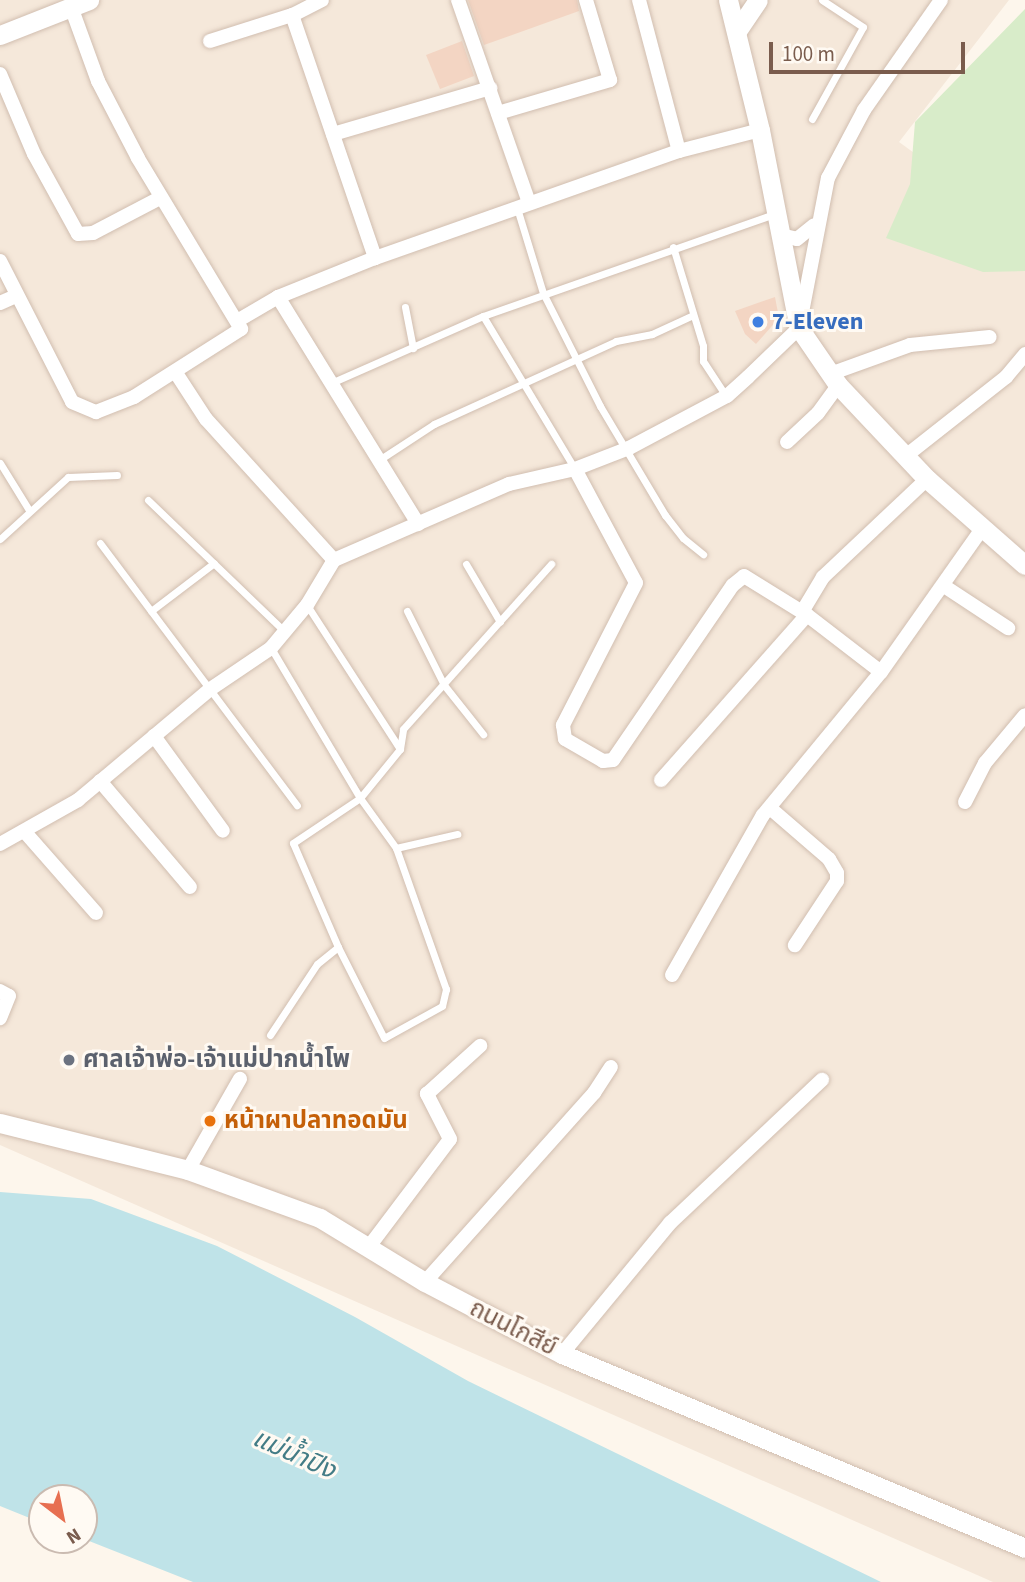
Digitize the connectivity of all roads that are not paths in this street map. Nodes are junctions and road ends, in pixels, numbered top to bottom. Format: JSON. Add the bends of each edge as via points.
{"nodes":[{"id":1,"x":322,"y":0,"type":"edge"},
{"id":2,"x":458,"y":0,"type":"edge"},
{"id":3,"x":586,"y":0,"type":"edge"},
{"id":4,"x":639,"y":0,"type":"edge"},
{"id":5,"x":728,"y":0,"type":"edge"},
{"id":6,"x":758,"y":0,"type":"edge"},
{"id":7,"x":822,"y":0,"type":"edge"},
{"id":8,"x":941,"y":0,"type":"edge"},
{"id":9,"x":80,"y":4,"type":"edge"},
{"id":10,"x":292,"y":15,"type":"junction"},
{"id":11,"x":737,"y":31,"type":"junction"},
{"id":12,"x":0,"y":35,"type":"edge"},
{"id":13,"x":210,"y":41,"type":"dead end"},
{"id":14,"x":0,"y":74,"type":"edge"},
{"id":15,"x":490,"y":88,"type":"junction"},
{"id":16,"x":498,"y":113,"type":"junction"},
{"id":17,"x":812,"y":119,"type":"dead end"},
{"id":18,"x":761,"y":130,"type":"junction"},
{"id":19,"x":333,"y":134,"type":"junction"},
{"id":20,"x":679,"y":151,"type":"junction"},
{"id":21,"x":160,"y":198,"type":"junction"},
{"id":22,"x":523,"y":206,"type":"junction"},
{"id":23,"x":817,"y":217,"type":"junction"},
{"id":24,"x":778,"y":222,"type":"junction"},
{"id":25,"x":673,"y":247,"type":"junction"},
{"id":26,"x":375,"y":258,"type":"junction"},
{"id":27,"x":0,"y":261,"type":"edge"},
{"id":28,"x":543,"y":293,"type":"junction"},
{"id":29,"x":16,"y":296,"type":"junction"},
{"id":30,"x":278,"y":297,"type":"junction"},
{"id":31,"x":0,"y":303,"type":"edge"},
{"id":32,"x":405,"y":307,"type":"dead end"},
{"id":33,"x":693,"y":315,"type":"junction"},
{"id":34,"x":483,"y":316,"type":"junction"},
{"id":35,"x":237,"y":321,"type":"junction"},
{"id":36,"x":799,"y":328,"type":"junction"},
{"id":37,"x":990,"y":337,"type":"dead end"},
{"id":38,"x":413,"y":348,"type":"junction"},
{"id":39,"x":1025,"y":354,"type":"edge"},
{"id":40,"x":576,"y":360,"type":"junction"},
{"id":41,"x":176,"y":373,"type":"junction"},
{"id":42,"x":834,"y":379,"type":"junction"},
{"id":43,"x":331,"y":383,"type":"junction"},
{"id":44,"x":522,"y":384,"type":"junction"},
{"id":45,"x":727,"y":396,"type":"junction"},
{"id":46,"x":788,"y":442,"type":"dead end"},
{"id":47,"x":629,"y":448,"type":"junction"},
{"id":48,"x":907,"y":455,"type":"junction"},
{"id":49,"x":378,"y":460,"type":"junction"},
{"id":50,"x":0,"y":463,"type":"edge"},
{"id":51,"x":575,"y":469,"type":"junction"},
{"id":52,"x":117,"y":475,"type":"dead end"},
{"id":53,"x":927,"y":479,"type":"junction"},
{"id":54,"x":148,"y":500,"type":"dead end"},
{"id":55,"x":29,"y":510,"type":"junction"},
{"id":56,"x":418,"y":524,"type":"junction"},
{"id":57,"x":982,"y":530,"type":"junction"},
{"id":58,"x":0,"y":539,"type":"edge"},
{"id":59,"x":100,"y":542,"type":"dead end"},
{"id":60,"x":703,"y":554,"type":"dead end"},
{"id":61,"x":1022,"y":556,"type":"edge"},
{"id":62,"x":334,"y":560,"type":"junction"},
{"id":63,"x":214,"y":563,"type":"junction"},
{"id":64,"x":466,"y":564,"type":"dead end"},
{"id":65,"x":551,"y":564,"type":"dead end"},
{"id":66,"x":944,"y":586,"type":"junction"},
{"id":67,"x":307,"y":605,"type":"junction"},
{"id":68,"x":151,"y":611,"type":"junction"},
{"id":69,"x":407,"y":611,"type":"dead end"},
{"id":70,"x":804,"y":614,"type":"junction"},
{"id":71,"x":500,"y":622,"type":"junction"},
{"id":72,"x":1008,"y":628,"type":"dead end"},
{"id":73,"x":283,"y":630,"type":"junction"},
{"id":74,"x":271,"y":648,"type":"junction"},
{"id":75,"x":881,"y":672,"type":"junction"},
{"id":76,"x":444,"y":685,"type":"junction"},
{"id":77,"x":209,"y":690,"type":"junction"},
{"id":78,"x":1025,"y":715,"type":"edge"},
{"id":79,"x":483,"y":734,"type":"dead end"},
{"id":80,"x":154,"y":736,"type":"junction"},
{"id":81,"x":400,"y":749,"type":"junction"},
{"id":82,"x":661,"y":780,"type":"dead end"},
{"id":83,"x":100,"y":781,"type":"junction"},
{"id":84,"x":360,"y":798,"type":"junction"},
{"id":85,"x":965,"y":802,"type":"dead end"},
{"id":86,"x":297,"y":805,"type":"dead end"},
{"id":87,"x":771,"y":808,"type":"junction"},
{"id":88,"x":24,"y":831,"type":"junction"},
{"id":89,"x":223,"y":831,"type":"dead end"},
{"id":90,"x":457,"y":834,"type":"dead end"},
{"id":91,"x":0,"y":844,"type":"edge"},
{"id":92,"x":396,"y":848,"type":"junction"},
{"id":93,"x":190,"y":887,"type":"dead end"},
{"id":94,"x":96,"y":913,"type":"dead end"},
{"id":95,"x":795,"y":945,"type":"dead end"},
{"id":96,"x":338,"y":947,"type":"junction"},
{"id":97,"x":671,"y":975,"type":"dead end"},
{"id":98,"x":0,"y":992,"type":"edge"},
{"id":99,"x":0,"y":1018,"type":"edge"},
{"id":100,"x":270,"y":1035,"type":"dead end"},
{"id":101,"x":480,"y":1046,"type":"dead end"},
{"id":102,"x":611,"y":1067,"type":"dead end"},
{"id":103,"x":240,"y":1079,"type":"dead end"},
{"id":104,"x":822,"y":1080,"type":"dead end"},
{"id":105,"x":0,"y":1124,"type":"edge"},
{"id":106,"x":188,"y":1170,"type":"junction"},
{"id":107,"x":368,"y":1248,"type":"junction"},
{"id":108,"x":425,"y":1282,"type":"junction"},
{"id":109,"x":562,"y":1354,"type":"junction"},
{"id":110,"x":1025,"y":1548,"type":"edge"}],
"edges":[{"from":1,"to":10,"type":"street"},
{"from":2,"to":15,"type":"street"},
{"from":3,"to":16,"type":"street","via":[[610,80]]},
{"from":4,"to":20,"type":"street"},
{"from":5,"to":11,"type":"street"},
{"from":6,"to":11,"type":"street"},
{"from":7,"to":17,"type":"lane","via":[[863,27]]},
{"from":8,"to":23,"type":"street","via":[[864,110],[828,177]]},
{"from":9,"to":12,"type":"street"},
{"from":9,"to":21,"type":"street","via":[[98,81]]},
{"from":10,"to":13,"type":"street"},
{"from":10,"to":19,"type":"street"},
{"from":11,"to":18,"type":"street"},
{"from":14,"to":21,"type":"street","via":[[34,154],[78,234],[93,233]]},
{"from":15,"to":16,"type":"street"},
{"from":15,"to":19,"type":"street"},
{"from":16,"to":22,"type":"street"},
{"from":18,"to":20,"type":"street"},
{"from":18,"to":24,"type":"street"},
{"from":19,"to":26,"type":"street"},
{"from":20,"to":22,"type":"street"},
{"from":21,"to":35,"type":"street"},
{"from":22,"to":26,"type":"street"},
{"from":22,"to":28,"type":"lane"},
{"from":23,"to":24,"type":"street","via":[[804,237],[790,239]]},
{"from":23,"to":36,"type":"street"},
{"from":24,"to":25,"type":"lane"},
{"from":24,"to":36,"type":"street"},
{"from":25,"to":28,"type":"lane"},
{"from":25,"to":33,"type":"lane"},
{"from":26,"to":30,"type":"street"},
{"from":27,"to":29,"type":"street"},
{"from":28,"to":34,"type":"lane"},
{"from":28,"to":40,"type":"lane"},
{"from":29,"to":31,"type":"street"},
{"from":29,"to":41,"type":"street","via":[[72,402],[96,412]]},
{"from":30,"to":35,"type":"street"},
{"from":30,"to":43,"type":"street"},
{"from":32,"to":38,"type":"lane"},
{"from":33,"to":40,"type":"lane"},
{"from":33,"to":45,"type":"lane","via":[[703,362]]},
{"from":34,"to":38,"type":"lane"},
{"from":34,"to":44,"type":"lane"},
{"from":35,"to":41,"type":"street","via":[[241,329]]},
{"from":36,"to":42,"type":"street"},
{"from":36,"to":45,"type":"street"},
{"from":37,"to":42,"type":"street","via":[[910,345]]},
{"from":38,"to":43,"type":"lane"},
{"from":39,"to":48,"type":"street","via":[[1006,377]]},
{"from":40,"to":44,"type":"lane"},
{"from":40,"to":47,"type":"lane"},
{"from":41,"to":62,"type":"street","via":[[206,419]]},
{"from":42,"to":46,"type":"street","via":[[818,413]]},
{"from":42,"to":48,"type":"street"},
{"from":43,"to":49,"type":"street"},
{"from":44,"to":49,"type":"lane","via":[[434,424]]},
{"from":44,"to":51,"type":"lane"},
{"from":45,"to":47,"type":"street"},
{"from":47,"to":51,"type":"street"},
{"from":47,"to":60,"type":"lane","via":[[666,515]]},
{"from":48,"to":53,"type":"street"},
{"from":49,"to":56,"type":"street"},
{"from":50,"to":55,"type":"lane"},
{"from":51,"to":56,"type":"street","via":[[509,484]]},
{"from":51,"to":70,"type":"street","via":[[636,583],[563,725],[565,739],[603,761],[613,760],[733,585],[744,576]]},
{"from":52,"to":55,"type":"lane","via":[[68,477]]},
{"from":53,"to":57,"type":"street"},
{"from":53,"to":70,"type":"street","via":[[823,577]]},
{"from":54,"to":63,"type":"lane"},
{"from":55,"to":58,"type":"lane"},
{"from":56,"to":62,"type":"street"},
{"from":57,"to":61,"type":"street"},
{"from":57,"to":66,"type":"street"},
{"from":59,"to":68,"type":"lane"},
{"from":62,"to":67,"type":"street"},
{"from":63,"to":68,"type":"lane"},
{"from":63,"to":73,"type":"lane"},
{"from":64,"to":71,"type":"lane"},
{"from":65,"to":71,"type":"lane"},
{"from":66,"to":72,"type":"street"},
{"from":66,"to":75,"type":"street"},
{"from":67,"to":73,"type":"street"},
{"from":67,"to":81,"type":"lane"},
{"from":68,"to":77,"type":"lane"},
{"from":69,"to":76,"type":"lane"},
{"from":70,"to":75,"type":"street"},
{"from":70,"to":82,"type":"street"},
{"from":71,"to":76,"type":"lane"},
{"from":73,"to":74,"type":"street"},
{"from":74,"to":77,"type":"street"},
{"from":74,"to":84,"type":"lane"},
{"from":75,"to":87,"type":"street"},
{"from":76,"to":79,"type":"lane"},
{"from":76,"to":81,"type":"lane","via":[[403,729]]},
{"from":77,"to":80,"type":"street"},
{"from":77,"to":86,"type":"lane"},
{"from":78,"to":85,"type":"street","via":[[985,763]]},
{"from":80,"to":83,"type":"street"},
{"from":80,"to":89,"type":"street"},
{"from":81,"to":84,"type":"lane"},
{"from":83,"to":88,"type":"street","via":[[78,800]]},
{"from":83,"to":93,"type":"street"},
{"from":84,"to":92,"type":"lane"},
{"from":84,"to":96,"type":"lane","via":[[293,843]]},
{"from":87,"to":95,"type":"street","via":[[829,859],[837,873],[837,881],[808,918]]},
{"from":87,"to":97,"type":"street"},
{"from":88,"to":91,"type":"street"},
{"from":88,"to":94,"type":"street"},
{"from":90,"to":92,"type":"lane"},
{"from":92,"to":96,"type":"lane","via":[[446,989],[442,1006],[384,1038]]},
{"from":96,"to":100,"type":"lane","via":[[317,964]]},
{"from":98,"to":99,"type":"street","via":[[9,996]]},
{"from":101,"to":107,"type":"street","via":[[427,1094],[450,1139]]},
{"from":102,"to":108,"type":"street","via":[[594,1093]]},
{"from":103,"to":106,"type":"street"},
{"from":104,"to":109,"type":"street","via":[[670,1223]]},
{"from":105,"to":106,"type":"street","name":"ถนนโกสีย์"},
{"from":106,"to":107,"type":"street","name":"ถนนโกสีย์","via":[[320,1218]]},
{"from":107,"to":108,"type":"street","name":"ถนนโกสีย์"},
{"from":108,"to":109,"type":"street","name":"ถนนโกสีย์"},
{"from":109,"to":110,"type":"street","name":"ถนนโกสีย์"}]}
